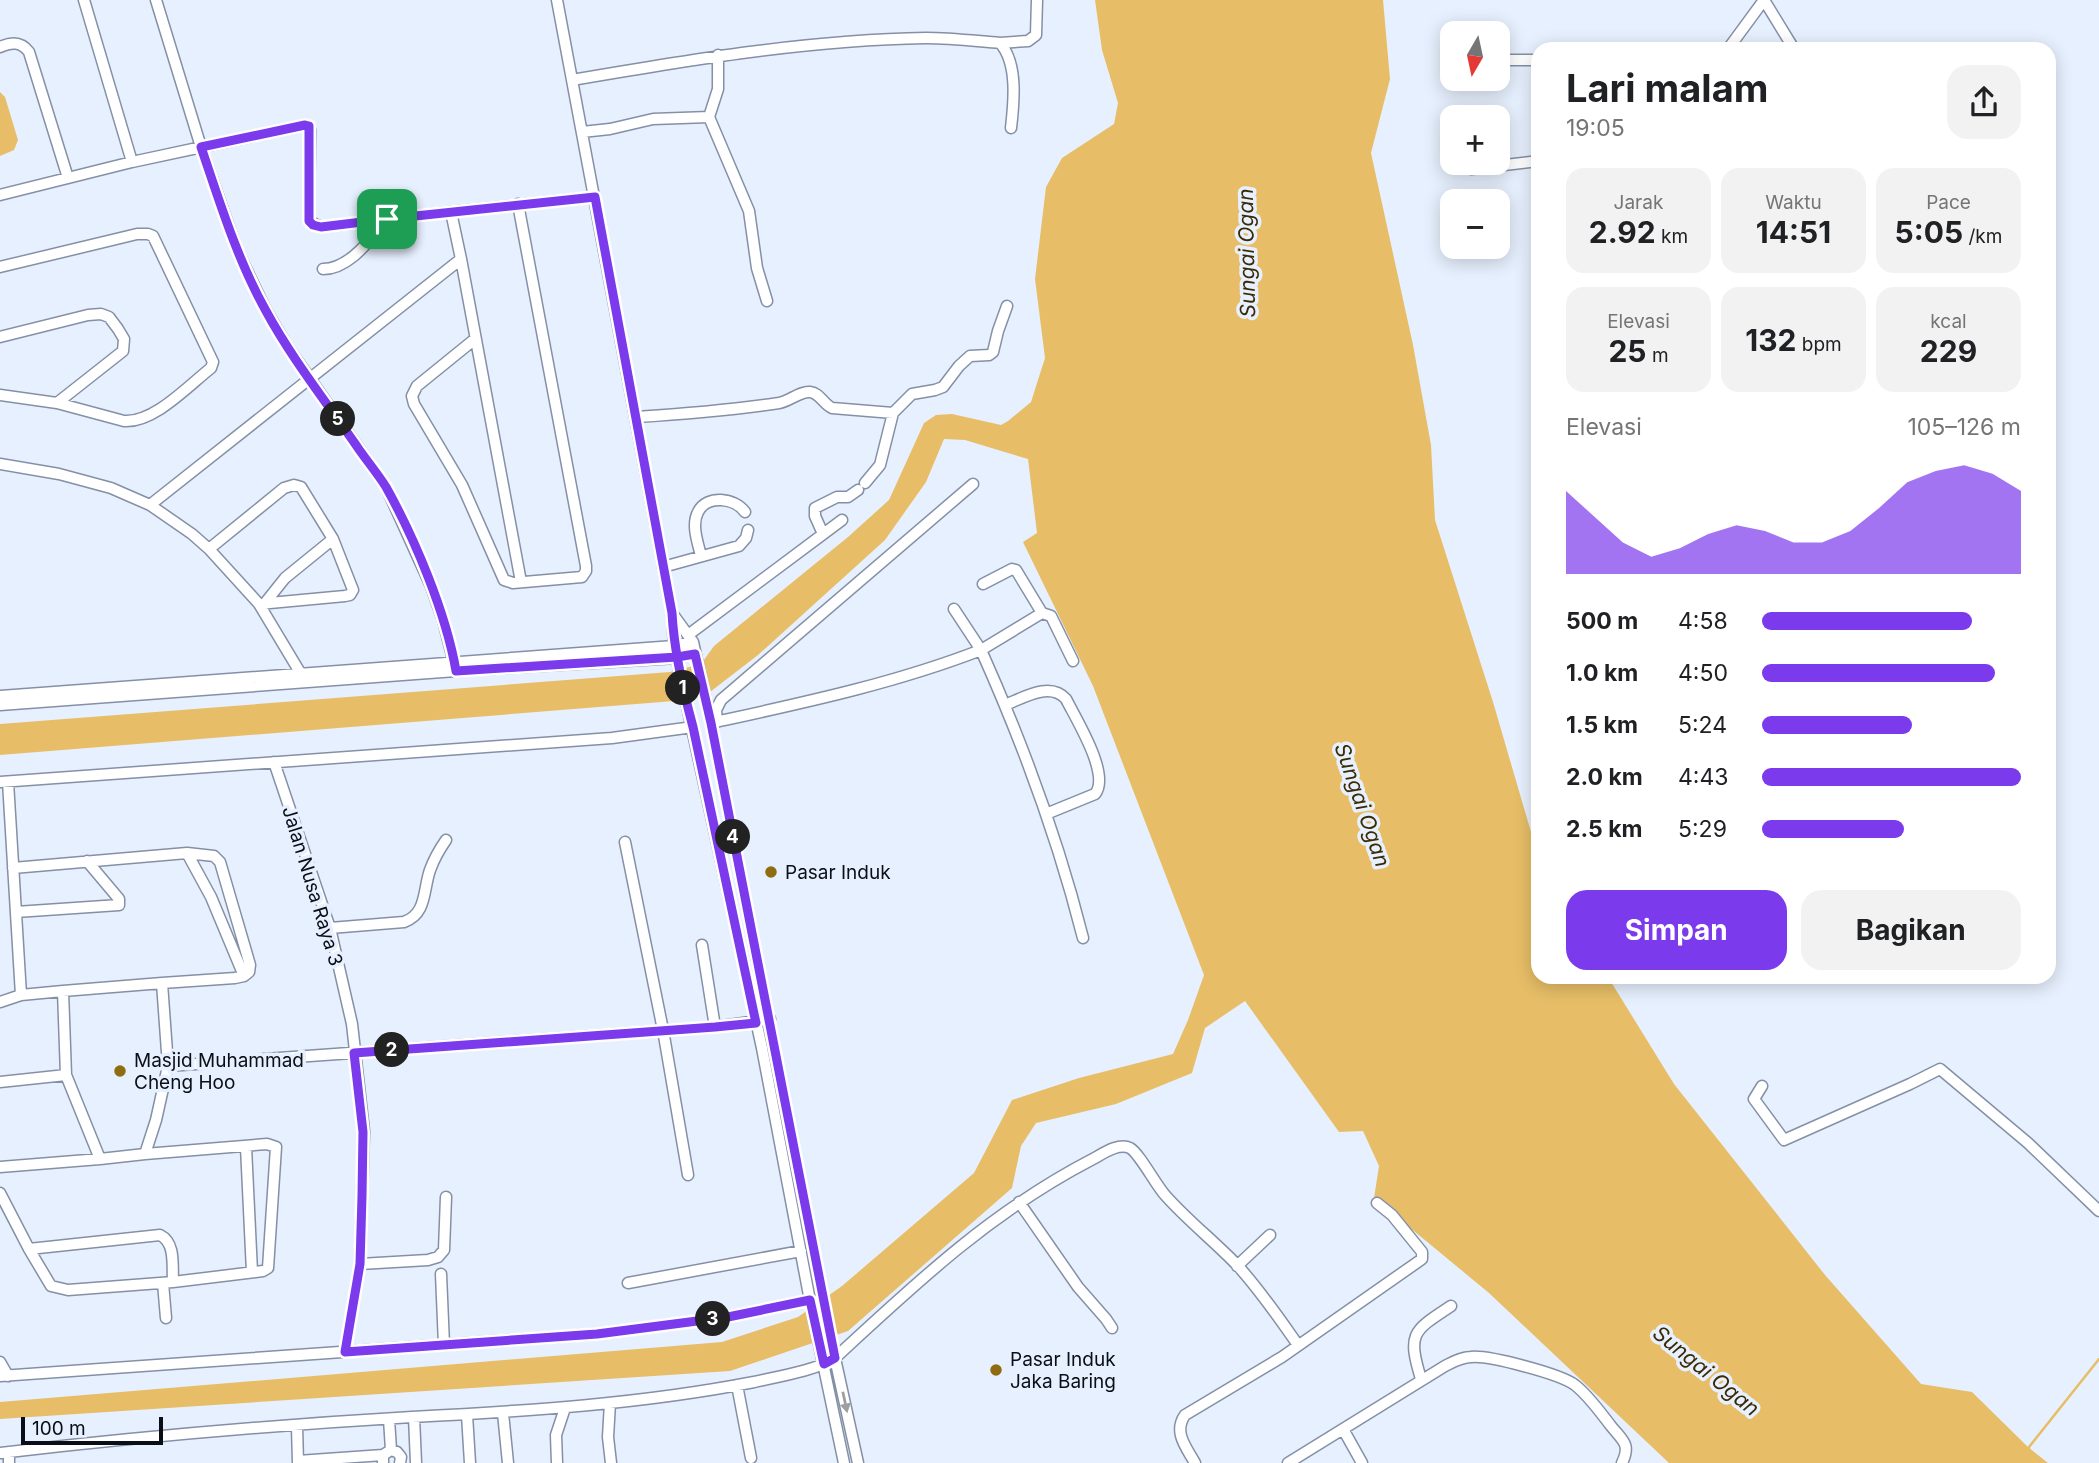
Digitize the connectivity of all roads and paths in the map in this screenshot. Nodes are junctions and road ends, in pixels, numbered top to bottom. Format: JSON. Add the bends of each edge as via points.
{"nodes":[{"id":1,"x":85,"y":0,"type":"edge"},
{"id":2,"x":156,"y":0,"type":"edge"},
{"id":3,"x":557,"y":0,"type":"edge"},
{"id":4,"x":1037,"y":0,"type":"edge"},
{"id":5,"x":1764,"y":0,"type":"edge"},
{"id":6,"x":1733,"y":42,"type":"edge"},
{"id":7,"x":1790,"y":42,"type":"edge"},
{"id":8,"x":1000,"y":43,"type":"junction"},
{"id":9,"x":0,"y":47,"type":"edge"},
{"id":10,"x":718,"y":55,"type":"junction"},
{"id":11,"x":1510,"y":60,"type":"edge"},
{"id":12,"x":1531,"y":60,"type":"edge"},
{"id":13,"x":572,"y":80,"type":"junction"},
{"id":14,"x":709,"y":117,"type":"junction"},
{"id":15,"x":1011,"y":128,"type":"dead end"},
{"id":16,"x":582,"y":132,"type":"junction"},
{"id":17,"x":201,"y":147,"type":"junction"},
{"id":18,"x":132,"y":162,"type":"junction"},
{"id":19,"x":1531,"y":162,"type":"edge"},
{"id":20,"x":1510,"y":164,"type":"edge"},
{"id":21,"x":68,"y":178,"type":"junction"},
{"id":22,"x":0,"y":195,"type":"edge"},
{"id":23,"x":595,"y":197,"type":"junction"},
{"id":24,"x":519,"y":204,"type":"junction"},
{"id":25,"x":451,"y":212,"type":"junction"},
{"id":26,"x":387,"y":219,"type":"junction"},
{"id":27,"x":461,"y":259,"type":"junction"},
{"id":28,"x":0,"y":267,"type":"edge"},
{"id":29,"x":323,"y":270,"type":"dead end"},
{"id":30,"x":767,"y":301,"type":"dead end"},
{"id":31,"x":1007,"y":306,"type":"dead end"},
{"id":32,"x":0,"y":337,"type":"edge"},
{"id":33,"x":475,"y":339,"type":"junction"},
{"id":34,"x":311,"y":379,"type":"junction"},
{"id":35,"x":0,"y":395,"type":"edge"},
{"id":36,"x":57,"y":403,"type":"junction"},
{"id":37,"x":893,"y":413,"type":"junction"},
{"id":38,"x":636,"y":417,"type":"junction"},
{"id":39,"x":0,"y":464,"type":"edge"},
{"id":40,"x":973,"y":484,"type":"dead end"},
{"id":41,"x":150,"y":505,"type":"junction"},
{"id":42,"x":745,"y":512,"type":"dead end"},
{"id":43,"x":842,"y":520,"type":"dead end"},
{"id":44,"x":748,"y":530,"type":"dead end"},
{"id":45,"x":823,"y":534,"type":"junction"},
{"id":46,"x":333,"y":539,"type":"junction"},
{"id":47,"x":209,"y":549,"type":"junction"},
{"id":48,"x":701,"y":556,"type":"junction"},
{"id":49,"x":663,"y":567,"type":"junction"},
{"id":50,"x":521,"y":582,"type":"junction"},
{"id":51,"x":983,"y":583,"type":"dead end"},
{"id":52,"x":262,"y":603,"type":"junction"},
{"id":53,"x":954,"y":609,"type":"dead end"},
{"id":54,"x":672,"y":613,"type":"junction"},
{"id":55,"x":1042,"y":613,"type":"junction"},
{"id":56,"x":690,"y":639,"type":"junction"},
{"id":57,"x":674,"y":646,"type":"junction"},
{"id":58,"x":981,"y":650,"type":"junction"},
{"id":59,"x":696,"y":658,"type":"junction"},
{"id":60,"x":1073,"y":661,"type":"dead end"},
{"id":61,"x":678,"y":662,"type":"junction"},
{"id":62,"x":455,"y":666,"type":"junction"},
{"id":63,"x":301,"y":679,"type":"junction"},
{"id":64,"x":0,"y":696,"type":"edge"},
{"id":65,"x":0,"y":705,"type":"edge"},
{"id":66,"x":1005,"y":705,"type":"junction"},
{"id":67,"x":714,"y":723,"type":"junction"},
{"id":68,"x":693,"y":727,"type":"junction"},
{"id":69,"x":274,"y":762,"type":"junction"},
{"id":70,"x":4,"y":782,"type":"edge"},
{"id":71,"x":1046,"y":814,"type":"junction"},
{"id":72,"x":446,"y":840,"type":"dead end"},
{"id":73,"x":625,"y":842,"type":"dead end"},
{"id":74,"x":187,"y":853,"type":"junction"},
{"id":75,"x":87,"y":861,"type":"junction"},
{"id":76,"x":13,"y":868,"type":"junction"},
{"id":77,"x":16,"y":912,"type":"junction"},
{"id":78,"x":330,"y":928,"type":"junction"},
{"id":79,"x":1083,"y":939,"type":"dead end"},
{"id":80,"x":702,"y":946,"type":"dead end"},
{"id":81,"x":244,"y":976,"type":"junction"},
{"id":82,"x":162,"y":982,"type":"junction"},
{"id":83,"x":63,"y":991,"type":"junction"},
{"id":84,"x":21,"y":995,"type":"junction"},
{"id":85,"x":0,"y":1002,"type":"edge"},
{"id":86,"x":769,"y":1019,"type":"junction"},
{"id":87,"x":756,"y":1023,"type":"junction"},
{"id":88,"x":715,"y":1027,"type":"junction"},
{"id":89,"x":663,"y":1030,"type":"junction"},
{"id":90,"x":354,"y":1053,"type":"junction"},
{"id":91,"x":168,"y":1066,"type":"junction"},
{"id":92,"x":66,"y":1075,"type":"junction"},
{"id":93,"x":0,"y":1082,"type":"edge"},
{"id":94,"x":1762,"y":1086,"type":"dead end"},
{"id":95,"x":246,"y":1147,"type":"junction"},
{"id":96,"x":145,"y":1154,"type":"junction"},
{"id":97,"x":100,"y":1158,"type":"junction"},
{"id":98,"x":0,"y":1167,"type":"edge"},
{"id":99,"x":688,"y":1175,"type":"dead end"},
{"id":100,"x":0,"y":1193,"type":"edge"},
{"id":101,"x":446,"y":1197,"type":"dead end"},
{"id":102,"x":1019,"y":1202,"type":"junction"},
{"id":103,"x":1377,"y":1202,"type":"dead end"},
{"id":104,"x":2099,"y":1210,"type":"edge"},
{"id":105,"x":1270,"y":1235,"type":"dead end"},
{"id":106,"x":29,"y":1249,"type":"junction"},
{"id":107,"x":801,"y":1251,"type":"junction"},
{"id":108,"x":360,"y":1264,"type":"junction"},
{"id":109,"x":1237,"y":1266,"type":"junction"},
{"id":110,"x":253,"y":1272,"type":"junction"},
{"id":111,"x":441,"y":1275,"type":"dead end"},
{"id":112,"x":168,"y":1282,"type":"junction"},
{"id":113,"x":628,"y":1283,"type":"dead end"},
{"id":114,"x":811,"y":1303,"type":"junction"},
{"id":115,"x":1451,"y":1306,"type":"dead end"},
{"id":116,"x":166,"y":1318,"type":"dead end"},
{"id":117,"x":1112,"y":1328,"type":"dead end"},
{"id":118,"x":444,"y":1345,"type":"junction"},
{"id":119,"x":1298,"y":1345,"type":"junction"},
{"id":120,"x":345,"y":1352,"type":"junction"},
{"id":121,"x":835,"y":1358,"type":"junction"},
{"id":122,"x":0,"y":1362,"type":"edge"},
{"id":123,"x":824,"y":1364,"type":"junction"},
{"id":124,"x":4,"y":1376,"type":"edge"},
{"id":125,"x":1421,"y":1379,"type":"junction"},
{"id":126,"x":737,"y":1385,"type":"junction"},
{"id":127,"x":610,"y":1403,"type":"junction"},
{"id":128,"x":565,"y":1408,"type":"junction"},
{"id":129,"x":503,"y":1413,"type":"junction"},
{"id":130,"x":467,"y":1415,"type":"junction"},
{"id":131,"x":414,"y":1417,"type":"junction"},
{"id":132,"x":389,"y":1419,"type":"junction"},
{"id":133,"x":297,"y":1426,"type":"junction"},
{"id":134,"x":1343,"y":1429,"type":"junction"},
{"id":135,"x":5,"y":1452,"type":"edge"},
{"id":136,"x":386,"y":1456,"type":"edge"},
{"id":137,"x":751,"y":1458,"type":"dead end"},
{"id":138,"x":298,"y":1462,"type":"edge"},
{"id":139,"x":9,"y":1463,"type":"edge"},
{"id":140,"x":400,"y":1463,"type":"edge"},
{"id":141,"x":416,"y":1463,"type":"edge"},
{"id":142,"x":470,"y":1463,"type":"edge"},
{"id":143,"x":508,"y":1463,"type":"edge"},
{"id":144,"x":557,"y":1463,"type":"edge"},
{"id":145,"x":611,"y":1463,"type":"edge"},
{"id":146,"x":845,"y":1463,"type":"edge"},
{"id":147,"x":858,"y":1463,"type":"edge"},
{"id":148,"x":1195,"y":1463,"type":"edge"},
{"id":149,"x":1288,"y":1463,"type":"edge"},
{"id":150,"x":1362,"y":1463,"type":"edge"},
{"id":151,"x":1622,"y":1463,"type":"edge"}],
"edges":[{"from":1,"to":18,"type":"street"},
{"from":2,"to":17,"type":"street"},
{"from":3,"to":13,"type":"street"},
{"from":4,"to":8,"type":"street","via":[[1036,35],[1028,41]]},
{"from":5,"to":6,"type":"street"},
{"from":5,"to":7,"type":"street"},
{"from":8,"to":10,"type":"street","via":[[903,39],[816,43]]},
{"from":8,"to":15,"type":"street","via":[[1011,71]]},
{"from":9,"to":21,"type":"street","via":[[21,44],[29,52]]},
{"from":10,"to":13,"type":"street"},
{"from":10,"to":14,"type":"street","via":[[718,89]]},
{"from":11,"to":12,"type":"street"},
{"from":13,"to":16,"type":"street"},
{"from":14,"to":16,"type":"street","via":[[653,119]]},
{"from":14,"to":30,"type":"street","via":[[749,211]]},
{"from":16,"to":23,"type":"street"},
{"from":17,"to":18,"type":"street"},
{"from":17,"to":26,"type":"street","via":[[309,126],[309,221],[321,227]]},
{"from":17,"to":34,"type":"street","via":[[249,277]]},
{"from":18,"to":21,"type":"street"},
{"from":19,"to":20,"type":"street"},
{"from":21,"to":22,"type":"street"},
{"from":23,"to":24,"type":"street"},
{"from":23,"to":38,"type":"street"},
{"from":24,"to":25,"type":"street"},
{"from":24,"to":50,"type":"street","via":[[586,566],[579,578]]},
{"from":25,"to":26,"type":"street"},
{"from":25,"to":27,"type":"street"},
{"from":26,"to":29,"type":"street","via":[[349,259],[337,268]]},
{"from":27,"to":33,"type":"street"},
{"from":27,"to":34,"type":"street"},
{"from":28,"to":36,"type":"street","via":[[137,234],[153,236],[214,362],[160,408],[134,422]]},
{"from":31,"to":37,"type":"street","via":[[993,352],[970,356],[943,387],[912,394]]},
{"from":32,"to":36,"type":"street","via":[[88,315],[112,320],[124,339],[124,349]]},
{"from":33,"to":50,"type":"street"},
{"from":33,"to":50,"type":"street","via":[[417,386],[412,396],[462,485],[502,577],[507,582]]},
{"from":34,"to":41,"type":"street"},
{"from":34,"to":62,"type":"street","via":[[386,487],[431,586]]},
{"from":35,"to":36,"type":"street"},
{"from":37,"to":38,"type":"street","via":[[832,408],[808,392],[780,403]]},
{"from":37,"to":45,"type":"street","via":[[880,465],[848,497],[815,508]]},
{"from":38,"to":49,"type":"street"},
{"from":39,"to":41,"type":"street","via":[[91,482]]},
{"from":40,"to":67,"type":"street","via":[[721,700]]},
{"from":41,"to":47,"type":"street"},
{"from":42,"to":48,"type":"street","via":[[737,503],[717,499],[701,508],[696,525]]},
{"from":43,"to":45,"type":"street"},
{"from":44,"to":48,"type":"street","via":[[739,546]]},
{"from":45,"to":56,"type":"street"},
{"from":46,"to":47,"type":"street","via":[[303,489],[294,485],[284,488]]},
{"from":46,"to":52,"type":"street"},
{"from":46,"to":52,"type":"street","via":[[353,586],[350,594]]},
{"from":47,"to":52,"type":"street"},
{"from":48,"to":49,"type":"street"},
{"from":49,"to":54,"type":"street"},
{"from":51,"to":55,"type":"street","via":[[1016,570]]},
{"from":52,"to":63,"type":"street"},
{"from":53,"to":58,"type":"street"},
{"from":54,"to":56,"type":"street"},
{"from":54,"to":57,"type":"street"},
{"from":55,"to":58,"type":"street"},
{"from":55,"to":60,"type":"street","via":[[1051,616]]},
{"from":56,"to":57,"type":"street"},
{"from":56,"to":59,"type":"street"},
{"from":57,"to":61,"type":"street"},
{"from":57,"to":62,"type":"street"},
{"from":58,"to":66,"type":"street"},
{"from":58,"to":67,"type":"street","via":[[883,684]]},
{"from":59,"to":61,"type":"street"},
{"from":59,"to":67,"type":"street"},
{"from":61,"to":62,"type":"street"},
{"from":61,"to":68,"type":"street"},
{"from":62,"to":63,"type":"street"},
{"from":63,"to":64,"type":"street"},
{"from":63,"to":65,"type":"street"},
{"from":66,"to":71,"type":"street"},
{"from":66,"to":71,"type":"street","via":[[1041,691],[1059,692],[1098,769],[1100,784],[1095,794]]},
{"from":67,"to":86,"type":"street"},
{"from":68,"to":69,"type":"street","via":[[611,738]]},
{"from":68,"to":87,"type":"street"},
{"from":69,"to":70,"type":"street"},
{"from":69,"to":78,"type":"street","name":"Jalan Nusa Raya 3"},
{"from":70,"to":76,"type":"street"},
{"from":71,"to":79,"type":"street"},
{"from":72,"to":78,"type":"street","via":[[432,863],[421,909],[411,919]]},
{"from":73,"to":89,"type":"street"},
{"from":74,"to":75,"type":"street"},
{"from":74,"to":81,"type":"street"},
{"from":74,"to":81,"type":"street","via":[[210,854],[220,862],[250,965]]},
{"from":75,"to":76,"type":"street"},
{"from":75,"to":77,"type":"street","via":[[120,899],[119,905]]},
{"from":76,"to":77,"type":"street"},
{"from":77,"to":84,"type":"street"},
{"from":78,"to":90,"type":"street","name":"Jalan Nusa Raya 3","via":[[352,1024]]},
{"from":80,"to":88,"type":"street"},
{"from":81,"to":82,"type":"street"},
{"from":82,"to":83,"type":"street"},
{"from":82,"to":91,"type":"street"},
{"from":83,"to":84,"type":"street"},
{"from":83,"to":92,"type":"street"},
{"from":84,"to":85,"type":"street"},
{"from":86,"to":87,"type":"street"},
{"from":86,"to":121,"type":"street"},
{"from":87,"to":88,"type":"street"},
{"from":87,"to":107,"type":"street"},
{"from":88,"to":89,"type":"street"},
{"from":89,"to":90,"type":"street"},
{"from":89,"to":99,"type":"street"},
{"from":90,"to":91,"type":"street"},
{"from":90,"to":108,"type":"street","name":"Jalan Nusa Raya 3","via":[[363,1132]]},
{"from":91,"to":96,"type":"street"},
{"from":92,"to":93,"type":"street"},
{"from":92,"to":97,"type":"street"},
{"from":94,"to":104,"type":"street","via":[[1754,1099],[1787,1140],[1943,1070]]},
{"from":95,"to":96,"type":"street"},
{"from":95,"to":110,"type":"street"},
{"from":95,"to":110,"type":"street","via":[[267,1144],[277,1150],[269,1265],[265,1271]]},
{"from":96,"to":97,"type":"street"},
{"from":97,"to":98,"type":"street"},
{"from":100,"to":106,"type":"street"},
{"from":101,"to":108,"type":"street","via":[[444,1251],[438,1257]]},
{"from":102,"to":109,"type":"street","via":[[1075,1168],[1117,1147],[1128,1147],[1164,1194]]},
{"from":102,"to":117,"type":"street"},
{"from":102,"to":121,"type":"street","via":[[925,1275]]},
{"from":103,"to":119,"type":"street","via":[[1411,1237],[1422,1259]]},
{"from":105,"to":109,"type":"street"},
{"from":106,"to":112,"type":"street","via":[[51,1286],[62,1290]]},
{"from":106,"to":112,"type":"street","via":[[160,1235],[170,1246]]},
{"from":107,"to":113,"type":"street"},
{"from":107,"to":114,"type":"street"},
{"from":108,"to":120,"type":"street","name":"Jalan Nusa Raya 3"},
{"from":109,"to":119,"type":"street"},
{"from":110,"to":112,"type":"street"},
{"from":111,"to":118,"type":"street"},
{"from":112,"to":116,"type":"street"},
{"from":114,"to":118,"type":"street","via":[[597,1334]]},
{"from":114,"to":123,"type":"street"},
{"from":115,"to":125,"type":"street","via":[[1417,1332],[1414,1350]]},
{"from":118,"to":120,"type":"street"},
{"from":119,"to":148,"type":"street","via":[[1185,1415],[1180,1434]]},
{"from":120,"to":124,"type":"street"},
{"from":121,"to":123,"type":"street"},
{"from":121,"to":147,"type":"street","one_way":true},
{"from":122,"to":124,"type":"street"},
{"from":123,"to":126,"type":"street"},
{"from":123,"to":146,"type":"street"},
{"from":125,"to":134,"type":"street"},
{"from":125,"to":151,"type":"street","via":[[1463,1358],[1479,1357],[1565,1380],[1577,1387],[1626,1445]]},
{"from":126,"to":127,"type":"street"},
{"from":126,"to":137,"type":"street"},
{"from":127,"to":128,"type":"street"},
{"from":127,"to":145,"type":"street"},
{"from":128,"to":129,"type":"street"},
{"from":128,"to":144,"type":"street","via":[[555,1443]]},
{"from":129,"to":130,"type":"street"},
{"from":129,"to":143,"type":"street"},
{"from":130,"to":131,"type":"street"},
{"from":130,"to":142,"type":"street"},
{"from":131,"to":132,"type":"street"},
{"from":131,"to":141,"type":"street"},
{"from":132,"to":133,"type":"street"},
{"from":132,"to":136,"type":"street"},
{"from":133,"to":135,"type":"street"},
{"from":133,"to":138,"type":"street"},
{"from":134,"to":149,"type":"street"},
{"from":134,"to":150,"type":"street"},
{"from":135,"to":139,"type":"street"},
{"from":136,"to":138,"type":"street"},
{"from":136,"to":140,"type":"street","via":[[397,1452]]}]}
